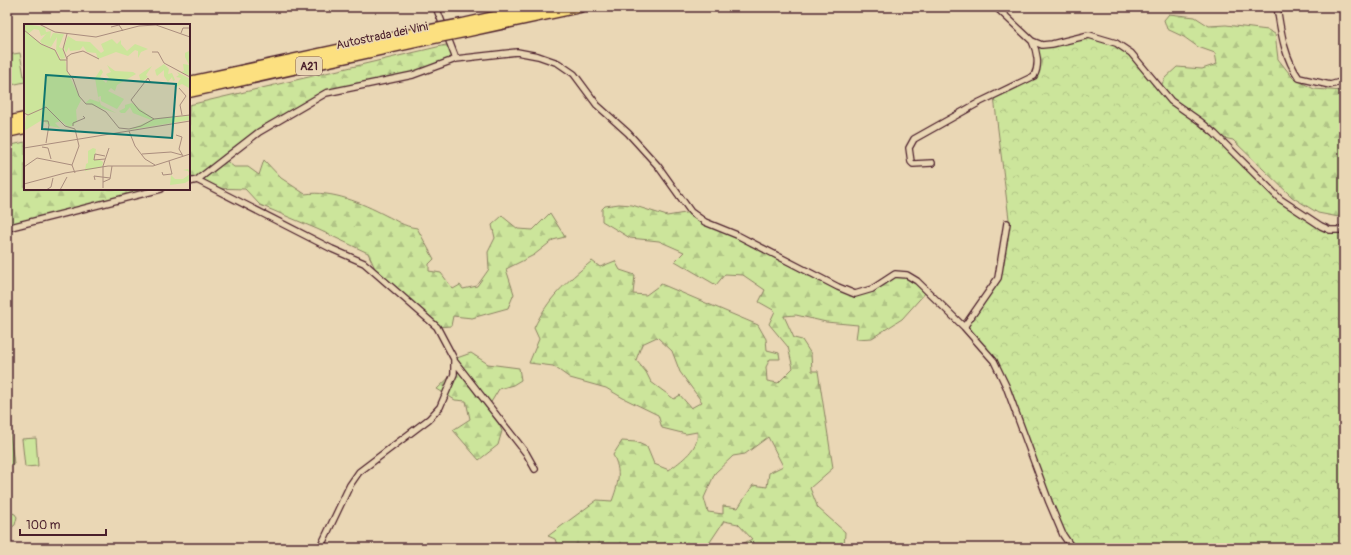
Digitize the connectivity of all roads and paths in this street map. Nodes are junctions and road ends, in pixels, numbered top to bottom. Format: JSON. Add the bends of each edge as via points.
{"nodes":[{"id":1,"x":436,"y":7,"type":"edge"},
{"id":2,"x":539,"y":7,"type":"edge"},
{"id":3,"x":580,"y":7,"type":"edge"},
{"id":4,"x":996,"y":7,"type":"edge"},
{"id":5,"x":1277,"y":7,"type":"edge"},
{"id":6,"x":464,"y":28,"type":"junction"},
{"id":7,"x":428,"y":35,"type":"junction"},
{"id":8,"x":1032,"y":41,"type":"junction"},
{"id":9,"x":456,"y":59,"type":"junction"},
{"id":10,"x":190,"y":82,"type":"edge"},
{"id":11,"x":1344,"y":82,"type":"edge"},
{"id":12,"x":190,"y":92,"type":"edge"},
{"id":13,"x":24,"y":118,"type":"edge"},
{"id":14,"x":7,"y":122,"type":"edge"},
{"id":15,"x":24,"y":128,"type":"edge"},
{"id":16,"x":7,"y":132,"type":"edge"},
{"id":17,"x":932,"y":162,"type":"dead end"},
{"id":18,"x":197,"y":180,"type":"junction"},
{"id":19,"x":190,"y":182,"type":"edge"},
{"id":20,"x":157,"y":190,"type":"edge"},
{"id":21,"x":1007,"y":223,"type":"dead end"},
{"id":22,"x":7,"y":228,"type":"edge"},
{"id":23,"x":1344,"y":230,"type":"edge"},
{"id":24,"x":964,"y":327,"type":"junction"},
{"id":25,"x":455,"y":362,"type":"junction"},
{"id":26,"x":535,"y":469,"type":"dead end"},
{"id":27,"x":320,"y":548,"type":"edge"},
{"id":28,"x":1072,"y":548,"type":"edge"}],
"edges":[{"from":1,"to":9,"type":"street"},
{"from":2,"to":6,"type":"highway","name":"Autostrada dei Vini","number":"A21"},
{"from":3,"to":6,"type":"highway","name":"Autostrada dei Vini","number":"A21"},
{"from":4,"to":8,"type":"street"},
{"from":5,"to":11,"type":"street","via":[[1290,66],[1299,78],[1330,85]]},
{"from":6,"to":7,"type":"highway","name":"Autostrada dei Vini","number":"A21","bridge":true},
{"from":7,"to":10,"type":"highway","name":"Autostrada dei Vini","number":"A21"},
{"from":7,"to":12,"type":"highway","name":"Autostrada dei Vini","number":"A21"},
{"from":8,"to":17,"type":"street","via":[[1037,59],[1034,76],[980,102],[914,139],[909,148],[911,162]]},
{"from":8,"to":23,"type":"street","via":[[1052,44],[1089,35],[1116,43],[1131,53],[1171,101],[1215,134],[1280,198],[1321,226],[1330,230]]},
{"from":9,"to":18,"type":"street","via":[[413,75],[326,93],[259,132]]},
{"from":9,"to":24,"type":"street","via":[[518,52],[558,63],[574,74],[597,105],[628,133],[658,166],[691,212],[705,222],[737,235],[855,294],[872,289],[895,274],[908,275]]},
{"from":13,"to":14,"type":"highway"},
{"from":15,"to":16,"type":"highway"},
{"from":18,"to":19,"type":"street"},
{"from":18,"to":25,"type":"street","via":[[368,266],[437,327]]},
{"from":20,"to":22,"type":"street"},
{"from":21,"to":24,"type":"street","via":[[998,278]]},
{"from":24,"to":28,"type":"street","via":[[994,361],[1063,535]]},
{"from":25,"to":26,"type":"street","via":[[526,453]]},
{"from":25,"to":27,"type":"street","via":[[453,378],[440,407],[430,419],[359,472],[350,485]]}]}
